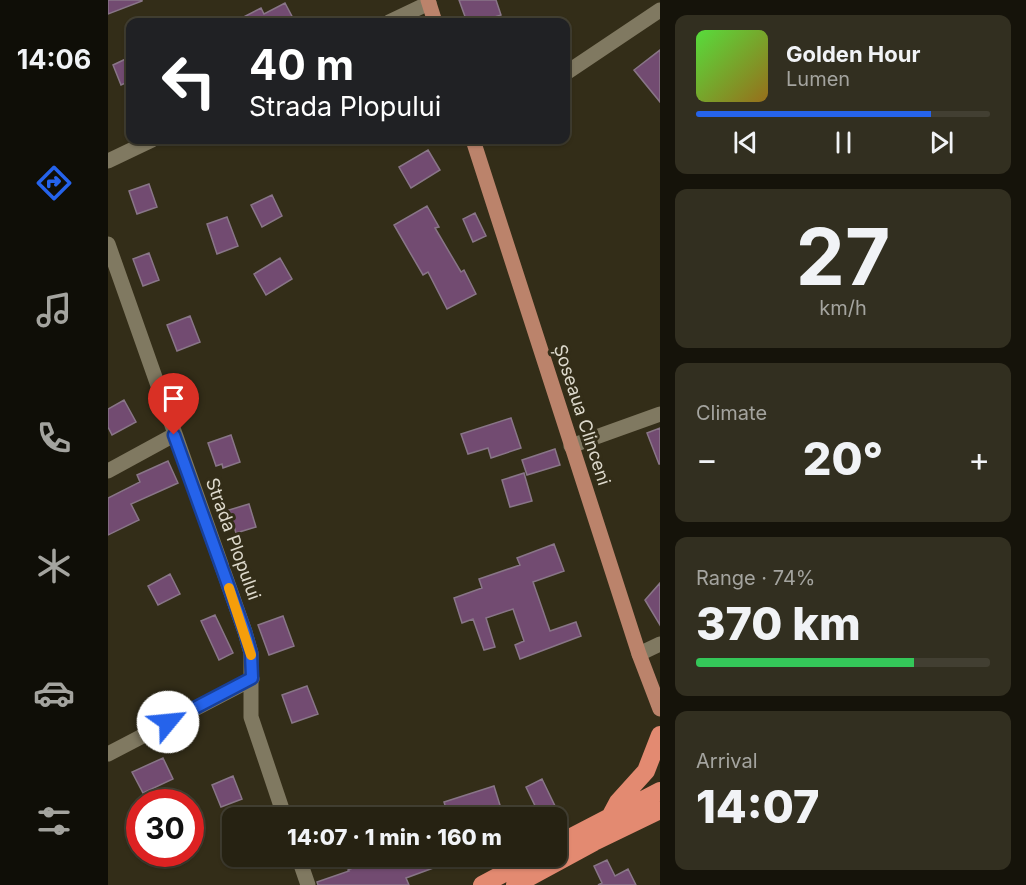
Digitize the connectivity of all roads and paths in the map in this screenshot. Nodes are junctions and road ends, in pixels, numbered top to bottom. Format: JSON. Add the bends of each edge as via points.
{"nodes":[{"id":1,"x":428,"y":1,"type":"edge"},
{"id":2,"x":660,"y":10,"type":"edge"},
{"id":3,"x":396,"y":18,"type":"edge"},
{"id":4,"x":434,"y":18,"type":"edge"},
{"id":5,"x":570,"y":70,"type":"edge"},
{"id":6,"x":144,"y":144,"type":"edge"},
{"id":7,"x":474,"y":144,"type":"edge"},
{"id":8,"x":108,"y":161,"type":"edge"},
{"id":9,"x":108,"y":244,"type":"edge"},
{"id":10,"x":660,"y":414,"type":"edge"},
{"id":11,"x":174,"y":435,"type":"junction"},
{"id":12,"x":572,"y":446,"type":"junction"},
{"id":13,"x":108,"y":471,"type":"edge"},
{"id":14,"x":660,"y":644,"type":"edge"},
{"id":15,"x":639,"y":654,"type":"junction"},
{"id":16,"x":252,"y":678,"type":"junction"},
{"id":17,"x":658,"y":705,"type":"edge"},
{"id":18,"x":660,"y":722,"type":"edge"},
{"id":19,"x":660,"y":735,"type":"edge"},
{"id":20,"x":108,"y":754,"type":"edge"},
{"id":21,"x":660,"y":791,"type":"edge"},
{"id":22,"x":281,"y":807,"type":"edge"},
{"id":23,"x":660,"y":810,"type":"edge"},
{"id":24,"x":610,"y":817,"type":"junction"},
{"id":25,"x":567,"y":840,"type":"edge"},
{"id":26,"x":302,"y":867,"type":"edge"},
{"id":27,"x":516,"y":867,"type":"edge"},
{"id":28,"x":308,"y":885,"type":"edge"},
{"id":29,"x":482,"y":885,"type":"edge"},
{"id":30,"x":515,"y":885,"type":"edge"}],
"edges":[{"from":1,"to":3,"type":"street"},
{"from":1,"to":4,"type":"main road"},
{"from":2,"to":5,"type":"street"},
{"from":6,"to":8,"type":"street"},
{"from":7,"to":12,"type":"main road","name":"Șoseaua Clinceni"},
{"from":9,"to":11,"type":"street","name":"Strada Plopului"},
{"from":10,"to":12,"type":"street"},
{"from":11,"to":13,"type":"street"},
{"from":11,"to":16,"type":"street","name":"Strada Plopului","via":[[245,632]]},
{"from":12,"to":15,"type":"main road","name":"Șoseaua Clinceni"},
{"from":14,"to":15,"type":"street"},
{"from":15,"to":17,"type":"main road","name":"Șoseaua Clinceni"},
{"from":16,"to":20,"type":"street"},
{"from":16,"to":22,"type":"street","name":"Strada Plopului","via":[[251,717]]},
{"from":17,"to":18,"type":"main road","name":"Șoseaua Clinceni"},
{"from":19,"to":24,"type":"highway","via":[[646,771]]},
{"from":21,"to":24,"type":"highway"},
{"from":23,"to":30,"type":"highway"},
{"from":24,"to":25,"type":"highway"},
{"from":26,"to":28,"type":"street"},
{"from":27,"to":29,"type":"highway"}]}
